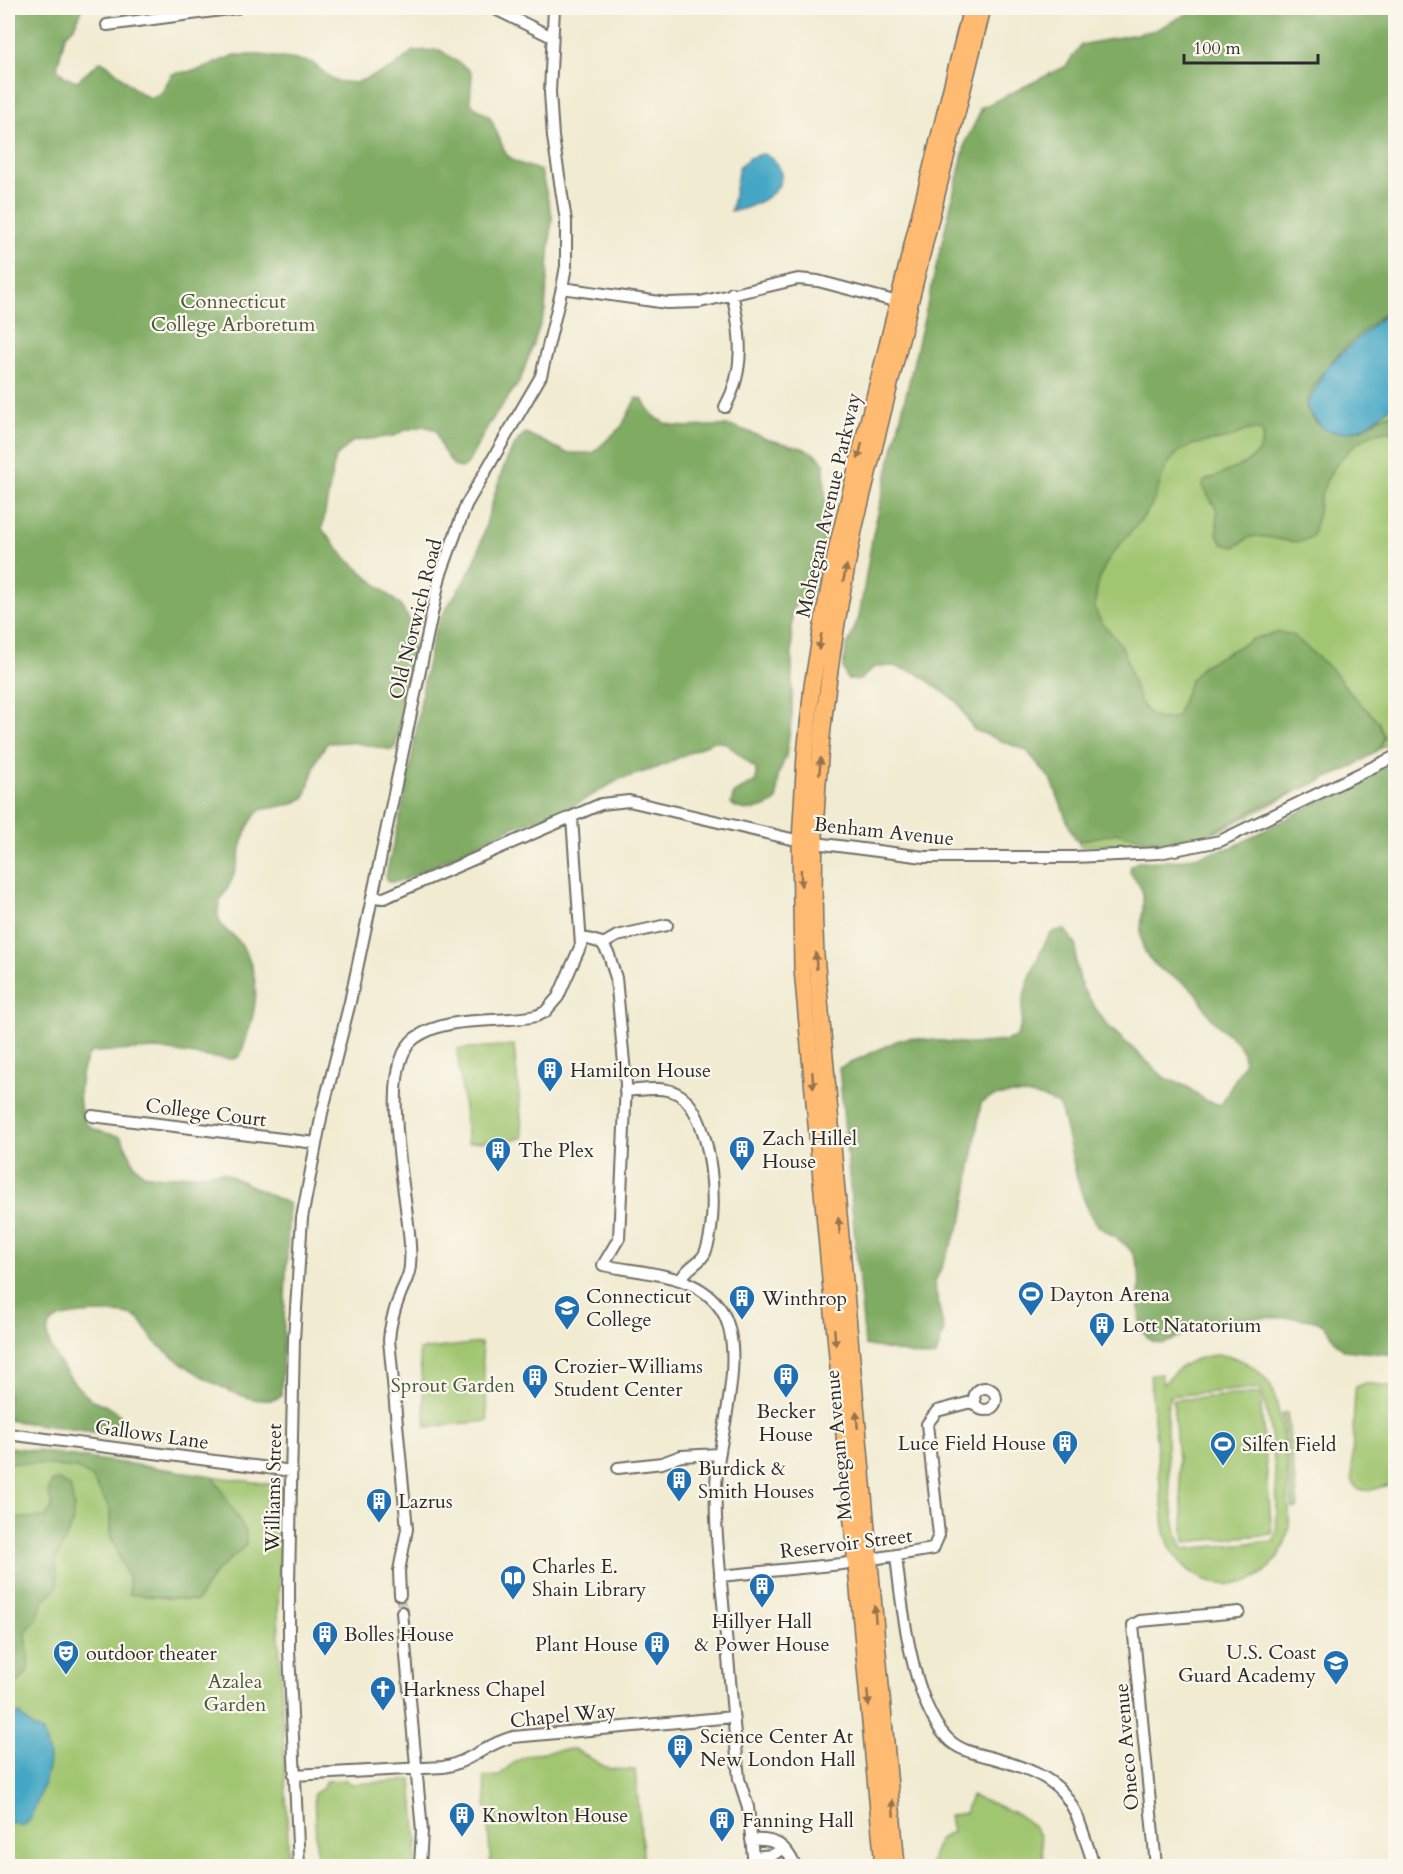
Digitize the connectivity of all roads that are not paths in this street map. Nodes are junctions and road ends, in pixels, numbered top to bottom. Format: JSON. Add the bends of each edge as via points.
{"nodes":[{"id":1,"x":237,"y":8,"type":"edge"},
{"id":2,"x":493,"y":8,"type":"edge"},
{"id":3,"x":554,"y":8,"type":"edge"},
{"id":4,"x":971,"y":8,"type":"edge"},
{"id":5,"x":983,"y":8,"type":"edge"},
{"id":6,"x":108,"y":25,"type":"dead end"},
{"id":7,"x":552,"y":37,"type":"junction"},
{"id":8,"x":562,"y":288,"type":"junction"},
{"id":9,"x":732,"y":293,"type":"junction"},
{"id":10,"x":898,"y":302,"type":"junction"},
{"id":11,"x":724,"y":407,"type":"dead end"},
{"id":12,"x":1395,"y":756,"type":"edge"},
{"id":13,"x":572,"y":818,"type":"junction"},
{"id":14,"x":800,"y":841,"type":"junction"},
{"id":15,"x":816,"y":844,"type":"junction"},
{"id":16,"x":372,"y":897,"type":"junction"},
{"id":17,"x":667,"y":925,"type":"dead end"},
{"id":18,"x":581,"y":937,"type":"junction"},
{"id":19,"x":603,"y":944,"type":"junction"},
{"id":20,"x":814,"y":1020,"type":"junction"},
{"id":21,"x":626,"y":1091,"type":"junction"},
{"id":22,"x":322,"y":1113,"type":"joint"},
{"id":23,"x":92,"y":1116,"type":"dead end"},
{"id":24,"x":316,"y":1143,"type":"junction"},
{"id":25,"x":681,"y":1280,"type":"junction"},
{"id":26,"x":975,"y":1401,"type":"dead end"},
{"id":27,"x":8,"y":1434,"type":"edge"},
{"id":28,"x":719,"y":1454,"type":"junction"},
{"id":29,"x":618,"y":1468,"type":"dead end"},
{"id":30,"x":292,"y":1471,"type":"junction"},
{"id":31,"x":896,"y":1555,"type":"junction"},
{"id":32,"x":863,"y":1560,"type":"junction"},
{"id":33,"x":720,"y":1576,"type":"junction"},
{"id":34,"x":400,"y":1594,"type":"tunnel mouth"},
{"id":35,"x":402,"y":1612,"type":"tunnel mouth"},
{"id":36,"x":1239,"y":1612,"type":"dead end"},
{"id":37,"x":733,"y":1717,"type":"junction"},
{"id":38,"x":416,"y":1769,"type":"junction"},
{"id":39,"x":294,"y":1775,"type":"junction"},
{"id":40,"x":751,"y":1840,"type":"junction"},
{"id":41,"x":783,"y":1848,"type":"junction"},
{"id":42,"x":753,"y":1862,"type":"edge"},
{"id":43,"x":298,"y":1866,"type":"edge"},
{"id":44,"x":420,"y":1866,"type":"edge"},
{"id":45,"x":795,"y":1866,"type":"edge"},
{"id":46,"x":883,"y":1866,"type":"edge"},
{"id":47,"x":897,"y":1866,"type":"edge"},
{"id":48,"x":1094,"y":1866,"type":"edge"},
{"id":49,"x":1156,"y":1866,"type":"edge"}],
"edges":[{"from":1,"to":6,"type":"street"},
{"from":2,"to":7,"type":"street"},
{"from":3,"to":7,"type":"street","name":"Old Norwich Road"},
{"from":4,"to":10,"type":"highway","name":"Mohegan Avenue Parkway"},
{"from":15,"to":5,"type":"highway","name":"Mohegan Avenue Parkway","one_way":true,"via":[[824,713],[840,598]]},
{"from":7,"to":8,"type":"street","name":"Old Norwich Road","via":[[553,137],[567,249]]},
{"from":8,"to":9,"type":"street","via":[[667,303],[700,302]]},
{"from":8,"to":16,"type":"street","name":"Old Norwich Road","via":[[541,376],[466,505],[448,549]]},
{"from":9,"to":10,"type":"street","via":[[798,279]]},
{"from":9,"to":11,"type":"street","via":[[741,333],[739,366]]},
{"from":10,"to":14,"type":"highway","name":"Mohegan Avenue Parkway","one_way":true,"via":[[825,608],[812,686]]},
{"from":12,"to":15,"type":"street","name":"Benham Avenue","via":[[1220,841],[1159,853],[924,857]]},
{"from":13,"to":14,"type":"street","name":"Benham Avenue","via":[[601,804],[629,801]]},
{"from":13,"to":16,"type":"street","name":"Benham Avenue","via":[[384,898]]},
{"from":13,"to":18,"type":"street"},
{"from":14,"to":15,"type":"street","name":"Benham Avenue"},
{"from":14,"to":20,"type":"highway","name":"Mohegan Avenue Parkway","one_way":true,"via":[[802,969]]},
{"from":20,"to":15,"type":"highway","name":"Mohegan Avenue Parkway","one_way":true},
{"from":16,"to":22,"type":"street","name":"Old Norwich Road"},
{"from":17,"to":19,"type":"street","via":[[617,936]]},
{"from":18,"to":19,"type":"street"},
{"from":18,"to":34,"type":"street","via":[[565,985],[543,1013],[448,1025],[422,1034],[405,1050],[399,1074],[396,1133],[411,1263],[388,1340],[407,1528],[399,1571]]},
{"from":19,"to":21,"type":"street","via":[[613,965],[619,995]]},
{"from":20,"to":32,"type":"highway","name":"Mohegan Avenue"},
{"from":21,"to":25,"type":"street","via":[[619,1238],[603,1265]]},
{"from":21,"to":25,"type":"street","via":[[677,1093],[692,1107],[705,1138],[712,1221],[704,1256]]},
{"from":22,"to":24,"type":"street","name":"Williams Street"},
{"from":23,"to":24,"type":"street","name":"College Court"},
{"from":24,"to":30,"type":"street","name":"Williams Street","via":[[302,1218],[298,1270]]},
{"from":25,"to":28,"type":"street","via":[[715,1302],[727,1325],[733,1378]]},
{"from":26,"to":31,"type":"street","name":"Reservoir Street","via":[[937,1410],[929,1419],[926,1430],[938,1541],[929,1551]]},
{"from":27,"to":30,"type":"street","name":"Gallows Lane"},
{"from":28,"to":29,"type":"street","via":[[681,1456],[662,1463]]},
{"from":28,"to":33,"type":"street","via":[[716,1516]]},
{"from":30,"to":39,"type":"street","name":"Williams Street","via":[[289,1650]]},
{"from":31,"to":32,"type":"street","name":"Reservoir Street"},
{"from":31,"to":48,"type":"street","via":[[906,1632],[935,1722],[947,1739],[963,1750],[1040,1773],[1060,1788],[1074,1806]]},
{"from":32,"to":33,"type":"street","name":"Reservoir Street"},
{"from":32,"to":46,"type":"highway","name":"Mohegan Avenue","one_way":true},
{"from":47,"to":32,"type":"highway","name":"Mohegan Avenue","one_way":true},
{"from":33,"to":37,"type":"street"},
{"from":35,"to":38,"type":"street"},
{"from":36,"to":49,"type":"street","name":"Oneco Avenue","via":[[1134,1623]]},
{"from":37,"to":38,"type":"street","name":"Chapel Way","via":[[513,1737],[456,1764]]},
{"from":37,"to":40,"type":"street","via":[[739,1779],[748,1806]]},
{"from":38,"to":39,"type":"street","name":"Chapel Way"},
{"from":38,"to":44,"type":"street","via":[[422,1831]]},
{"from":39,"to":43,"type":"street","name":"Williams Street"},
{"from":40,"to":41,"type":"street","via":[[772,1839]]},
{"from":40,"to":42,"type":"street"},
{"from":41,"to":42,"type":"street"},
{"from":41,"to":45,"type":"street","via":[[789,1851]]}]}
